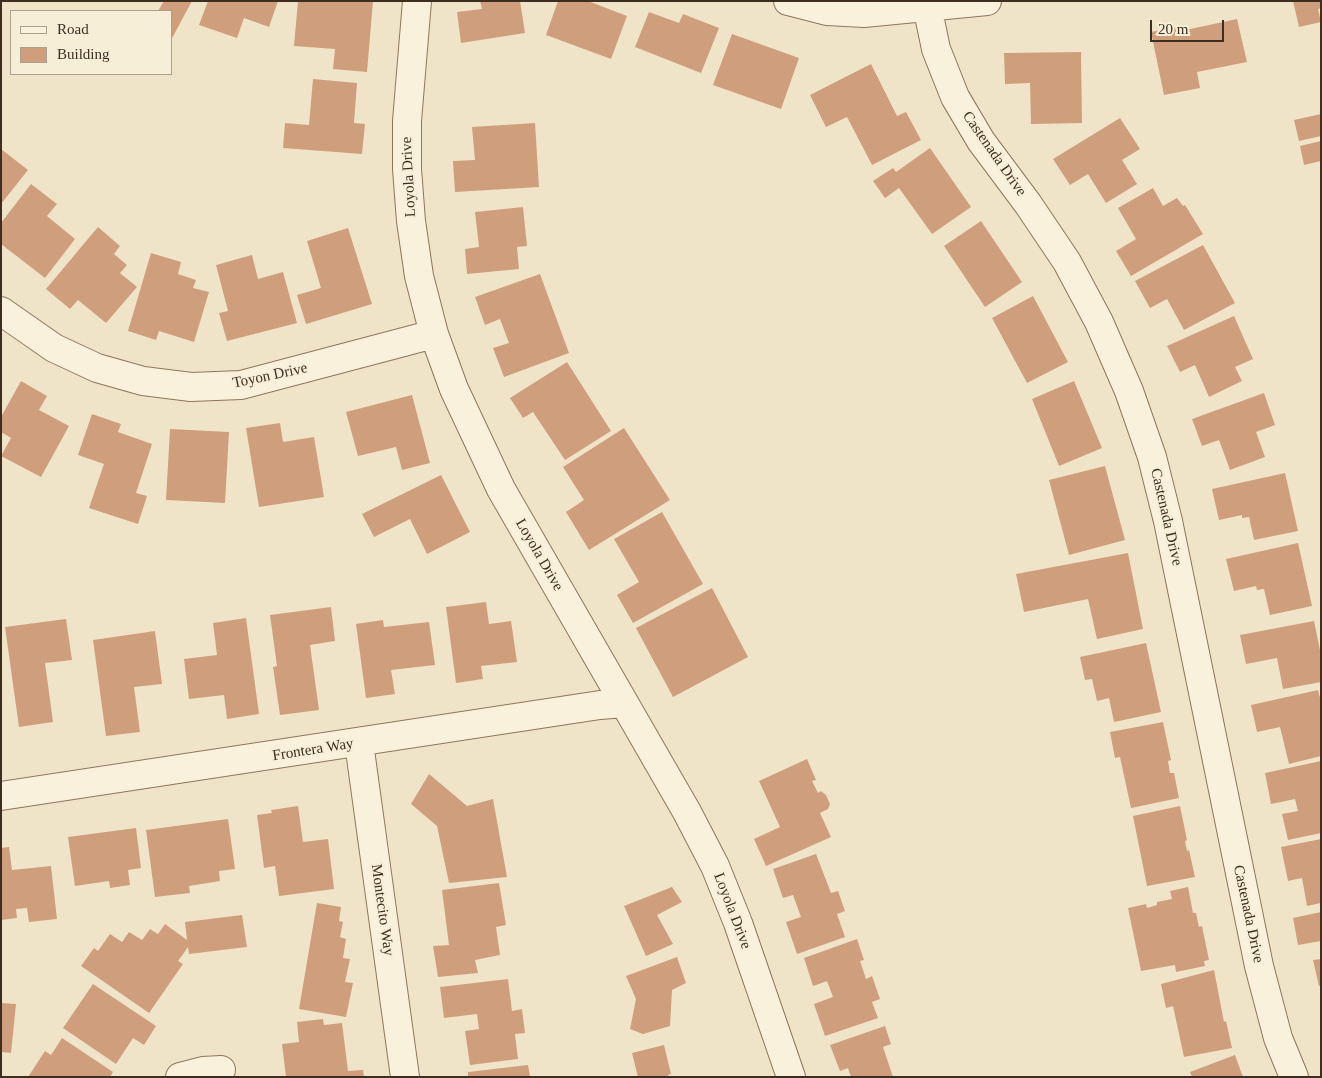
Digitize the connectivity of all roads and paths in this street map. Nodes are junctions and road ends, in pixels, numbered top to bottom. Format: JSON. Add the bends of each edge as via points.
{"nodes":[{"id":1,"x":417,"y":1,"type":"edge"},
{"id":2,"x":788,"y":1,"type":"edge"},
{"id":3,"x":987,"y":1,"type":"edge"},
{"id":4,"x":926,"y":4,"type":"edge"},
{"id":5,"x":1,"y":311,"type":"edge"},
{"id":6,"x":434,"y":334,"type":"junction"},
{"id":7,"x":624,"y":703,"type":"junction"},
{"id":8,"x":359,"y":743,"type":"junction"},
{"id":9,"x":1,"y":796,"type":"edge"},
{"id":10,"x":221,"y":1070,"type":"dead end"},
{"id":11,"x":180,"y":1077,"type":"edge"},
{"id":12,"x":405,"y":1077,"type":"edge"},
{"id":13,"x":791,"y":1077,"type":"edge"},
{"id":14,"x":1294,"y":1077,"type":"edge"}],
"edges":[{"from":1,"to":6,"type":"street","name":"Loyola Drive","via":[[406,120],[407,169],[419,276]]},
{"from":2,"to":4,"type":"street","via":[[827,11],[864,13]]},
{"from":3,"to":4,"type":"street"},
{"from":4,"to":14,"type":"street","name":"Castenada Drive","via":[[936,50],[955,97],[981,141],[1067,262],[1099,322],[1129,391],[1152,457],[1170,530],[1259,966],[1278,1038]]},
{"from":5,"to":6,"type":"street","name":"Toyon Drive","via":[[54,348],[97,368],[143,381],[190,387],[240,384]]},
{"from":6,"to":7,"type":"street","name":"Loyola Drive","via":[[457,398],[501,490]]},
{"from":7,"to":8,"type":"street","name":"Frontera Way"},
{"from":7,"to":13,"type":"street","name":"Loyola Drive","via":[[715,866]]},
{"from":8,"to":9,"type":"street","name":"Frontera Way"},
{"from":8,"to":12,"type":"street","name":"Montecito Way"},
{"from":10,"to":11,"type":"street"}]}
